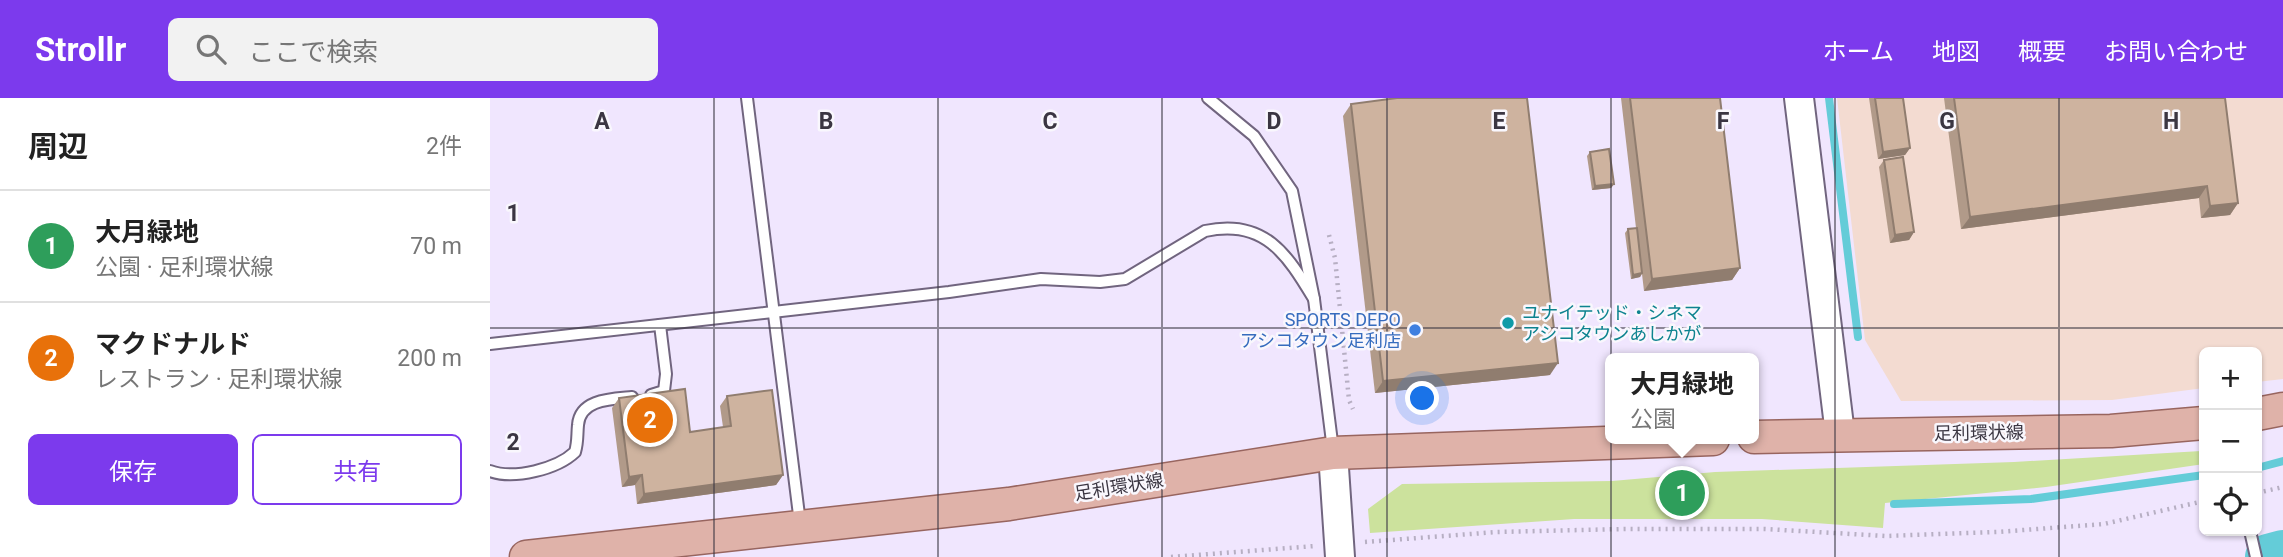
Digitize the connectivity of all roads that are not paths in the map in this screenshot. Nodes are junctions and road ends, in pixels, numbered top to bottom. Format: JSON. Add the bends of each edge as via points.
{"nodes":[{"id":1,"x":747,"y":98,"type":"edge"},
{"id":2,"x":1208,"y":98,"type":"edge"},
{"id":3,"x":1799,"y":98,"type":"edge"},
{"id":4,"x":1314,"y":299,"type":"junction"},
{"id":5,"x":773,"y":312,"type":"junction"},
{"id":6,"x":660,"y":325,"type":"junction"},
{"id":7,"x":490,"y":344,"type":"edge"},
{"id":8,"x":2283,"y":409,"type":"edge"},
{"id":9,"x":2262,"y":413,"type":"edge"},
{"id":10,"x":2199,"y":423,"type":"edge"},
{"id":11,"x":1840,"y":434,"type":"junction"},
{"id":12,"x":1759,"y":437,"type":"edge"},
{"id":13,"x":1605,"y":443,"type":"edge"},
{"id":14,"x":1333,"y":453,"type":"junction"},
{"id":15,"x":490,"y":471,"type":"edge"},
{"id":16,"x":800,"y":526,"type":"junction"},
{"id":17,"x":2251,"y":536,"type":"edge"},
{"id":18,"x":1339,"y":549,"type":"edge"},
{"id":19,"x":526,"y":557,"type":"edge"},
{"id":20,"x":2256,"y":557,"type":"edge"}],
"edges":[{"from":1,"to":5,"type":"lane"},
{"from":2,"to":4,"type":"lane","via":[[1254,136],[1292,191]]},
{"from":3,"to":11,"type":"street"},
{"from":4,"to":5,"type":"lane","via":[[1289,257],[1272,242],[1232,228],[1205,231],[1125,279],[1065,278]]},
{"from":4,"to":14,"type":"lane"},
{"from":5,"to":6,"type":"lane"},
{"from":5,"to":16,"type":"lane"},
{"from":6,"to":7,"type":"lane"},
{"from":6,"to":15,"type":"lane","via":[[664,391],[600,401],[586,408],[580,414],[575,452],[553,468],[502,474]]},
{"from":8,"to":9,"type":"main road"},
{"from":10,"to":11,"type":"main road","name":"足利環状線","via":[[2111,431]]},
{"from":11,"to":12,"type":"main road","name":"足利環状線"},
{"from":13,"to":14,"type":"main road","name":"足利環状線"},
{"from":14,"to":16,"type":"main road","name":"足利環状線","via":[[1009,504]]},
{"from":14,"to":18,"type":"street"},
{"from":16,"to":19,"type":"main road","name":"足利環状線"},
{"from":17,"to":20,"type":"lane"}]}
